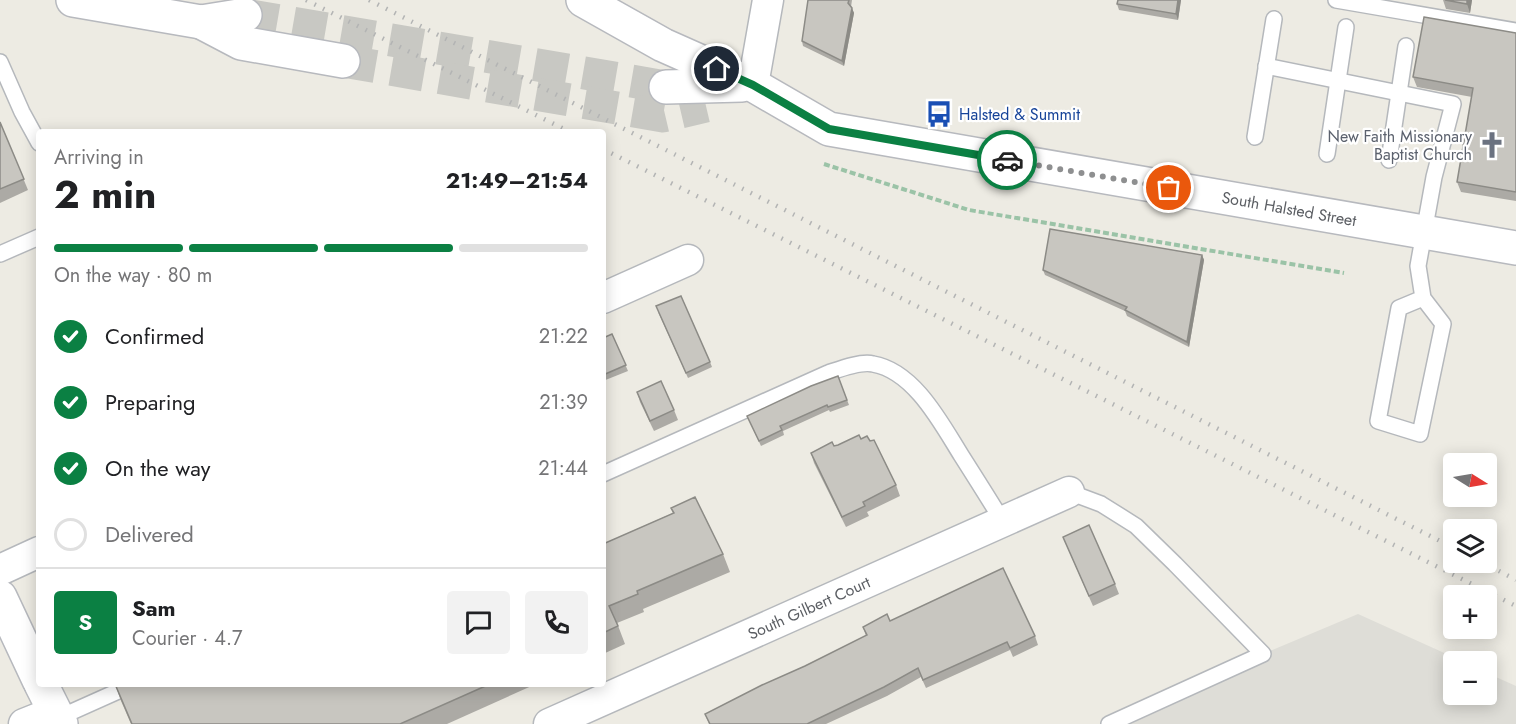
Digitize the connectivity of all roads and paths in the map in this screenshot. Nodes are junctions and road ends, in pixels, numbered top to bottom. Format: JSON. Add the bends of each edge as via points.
{"nodes":[{"id":1,"x":73,"y":0,"type":"edge"},
{"id":2,"x":583,"y":0,"type":"edge"},
{"id":3,"x":768,"y":0,"type":"edge"},
{"id":4,"x":1336,"y":0,"type":"edge"},
{"id":5,"x":245,"y":15,"type":"tunnel mouth"},
{"id":6,"x":1274,"y":20,"type":"dead end"},
{"id":7,"x":201,"y":22,"type":"junction"},
{"id":8,"x":1346,"y":27,"type":"dead end"},
{"id":9,"x":1516,"y":31,"type":"edge"},
{"id":10,"x":1406,"y":46,"type":"dead end"},
{"id":11,"x":343,"y":61,"type":"tunnel mouth"},
{"id":12,"x":0,"y":62,"type":"edge"},
{"id":13,"x":1266,"y":66,"type":"junction"},
{"id":14,"x":1338,"y":81,"type":"junction"},
{"id":15,"x":753,"y":85,"type":"junction"},
{"id":16,"x":666,"y":87,"type":"tunnel mouth"},
{"id":17,"x":1399,"y":93,"type":"junction"},
{"id":18,"x":706,"y":106,"type":"tunnel mouth"},
{"id":19,"x":1255,"y":137,"type":"dead end"},
{"id":20,"x":36,"y":138,"type":"edge"},
{"id":21,"x":1327,"y":154,"type":"dead end"},
{"id":22,"x":1389,"y":160,"type":"dead end"},
{"id":23,"x":824,"y":164,"type":"dead end"},
{"id":24,"x":1424,"y":232,"type":"junction"},
{"id":25,"x":36,"y":238,"type":"edge"},
{"id":26,"x":1516,"y":248,"type":"edge"},
{"id":27,"x":0,"y":254,"type":"edge"},
{"id":28,"x":688,"y":260,"type":"dead end"},
{"id":29,"x":1344,"y":273,"type":"dead end"},
{"id":30,"x":606,"y":297,"type":"edge"},
{"id":31,"x":1423,"y":298,"type":"junction"},
{"id":32,"x":606,"y":473,"type":"edge"},
{"id":33,"x":1069,"y":492,"type":"joint"},
{"id":34,"x":1003,"y":522,"type":"junction"},
{"id":35,"x":36,"y":553,"type":"edge"},
{"id":36,"x":0,"y":570,"type":"edge"},
{"id":37,"x":0,"y":597,"type":"edge"},
{"id":38,"x":36,"y":674,"type":"edge"},
{"id":39,"x":125,"y":687,"type":"edge"},
{"id":40,"x":54,"y":710,"type":"edge"},
{"id":41,"x":24,"y":724,"type":"edge"},
{"id":42,"x":549,"y":724,"type":"edge"},
{"id":43,"x":1109,"y":724,"type":"edge"}],
"edges":[{"from":1,"to":7,"type":"main road"},
{"from":2,"to":15,"type":"main road","name":"South Halsted Street","via":[[663,45]]},
{"from":3,"to":15,"type":"street"},
{"from":4,"to":9,"type":"lane"},
{"from":5,"to":7,"type":"main road"},
{"from":6,"to":13,"type":"lane"},
{"from":7,"to":11,"type":"main road","via":[[241,43]]},
{"from":8,"to":14,"type":"lane"},
{"from":10,"to":17,"type":"lane"},
{"from":12,"to":20,"type":"lane"},
{"from":13,"to":14,"type":"lane"},
{"from":13,"to":19,"type":"lane"},
{"from":14,"to":17,"type":"lane"},
{"from":14,"to":21,"type":"lane"},
{"from":15,"to":16,"type":"main road"},
{"from":15,"to":18,"type":"main road"},
{"from":15,"to":24,"type":"main road","name":"South Halsted Street","via":[[829,129]]},
{"from":17,"to":22,"type":"lane"},
{"from":17,"to":24,"type":"lane","via":[[1453,104]]},
{"from":23,"to":29,"type":"path","via":[[969,210]]},
{"from":24,"to":26,"type":"main road","name":"South Halsted Street"},
{"from":24,"to":31,"type":"lane","via":[[1418,266]]},
{"from":25,"to":27,"type":"lane"},
{"from":28,"to":30,"type":"street"},
{"from":31,"to":31,"type":"lane","via":[[1399,308],[1378,421],[1420,434],[1443,324]]},
{"from":32,"to":34,"type":"lane","via":[[828,373],[872,363],[912,385],[931,406]]},
{"from":33,"to":34,"type":"street","name":"South Gilbert Court"},
{"from":33,"to":43,"type":"lane","via":[[1101,504],[1136,526],[1263,654]]},
{"from":34,"to":42,"type":"street","name":"South Gilbert Court"},
{"from":35,"to":36,"type":"street"},
{"from":37,"to":38,"type":"main road"},
{"from":39,"to":40,"type":"lane"},
{"from":40,"to":41,"type":"street"}]}
